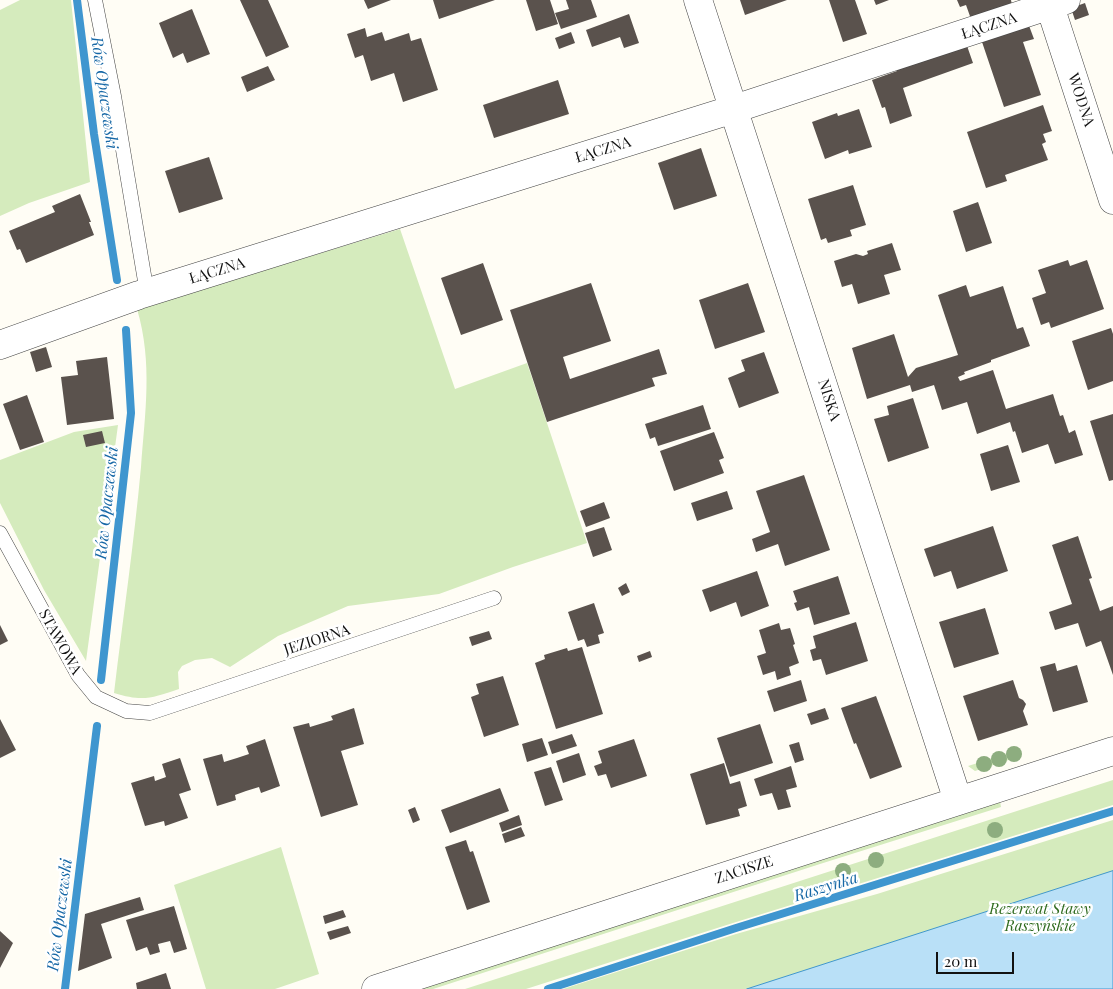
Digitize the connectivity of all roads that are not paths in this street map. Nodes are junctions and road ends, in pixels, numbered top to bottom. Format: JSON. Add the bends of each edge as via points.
{"nodes":[{"id":1,"x":95,"y":0,"type":"edge"},
{"id":2,"x":698,"y":0,"type":"edge"},
{"id":3,"x":1055,"y":2,"type":"edge"},
{"id":4,"x":734,"y":109,"type":"junction"},
{"id":5,"x":1113,"y":200,"type":"edge"},
{"id":6,"x":143,"y":294,"type":"junction"},
{"id":7,"x":0,"y":345,"type":"edge"},
{"id":8,"x":0,"y":533,"type":"edge"},
{"id":9,"x":494,"y":598,"type":"dead end"},
{"id":10,"x":150,"y":713,"type":"joint"},
{"id":11,"x":1113,"y":751,"type":"edge"},
{"id":12,"x":958,"y":801,"type":"junction"},
{"id":13,"x":376,"y":989,"type":"edge"}],
"edges":[{"from":1,"to":6,"type":"lane","via":[[114,96]]},
{"from":2,"to":4,"type":"street","name":"NISKA"},
{"from":3,"to":4,"type":"street","name":"ŁĄCZNA"},
{"from":3,"to":5,"type":"street","name":"WODNA"},
{"from":4,"to":6,"type":"street","name":"ŁĄCZNA"},
{"from":4,"to":12,"type":"street","name":"NISKA"},
{"from":6,"to":7,"type":"street"},
{"from":8,"to":10,"type":"lane","name":"STAWOWA","via":[[78,675],[96,697],[126,711]]},
{"from":9,"to":10,"type":"lane","name":"JEZIORNA"},
{"from":11,"to":12,"type":"street","name":"ZACISZE"},
{"from":12,"to":13,"type":"street","name":"ZACISZE"}]}
